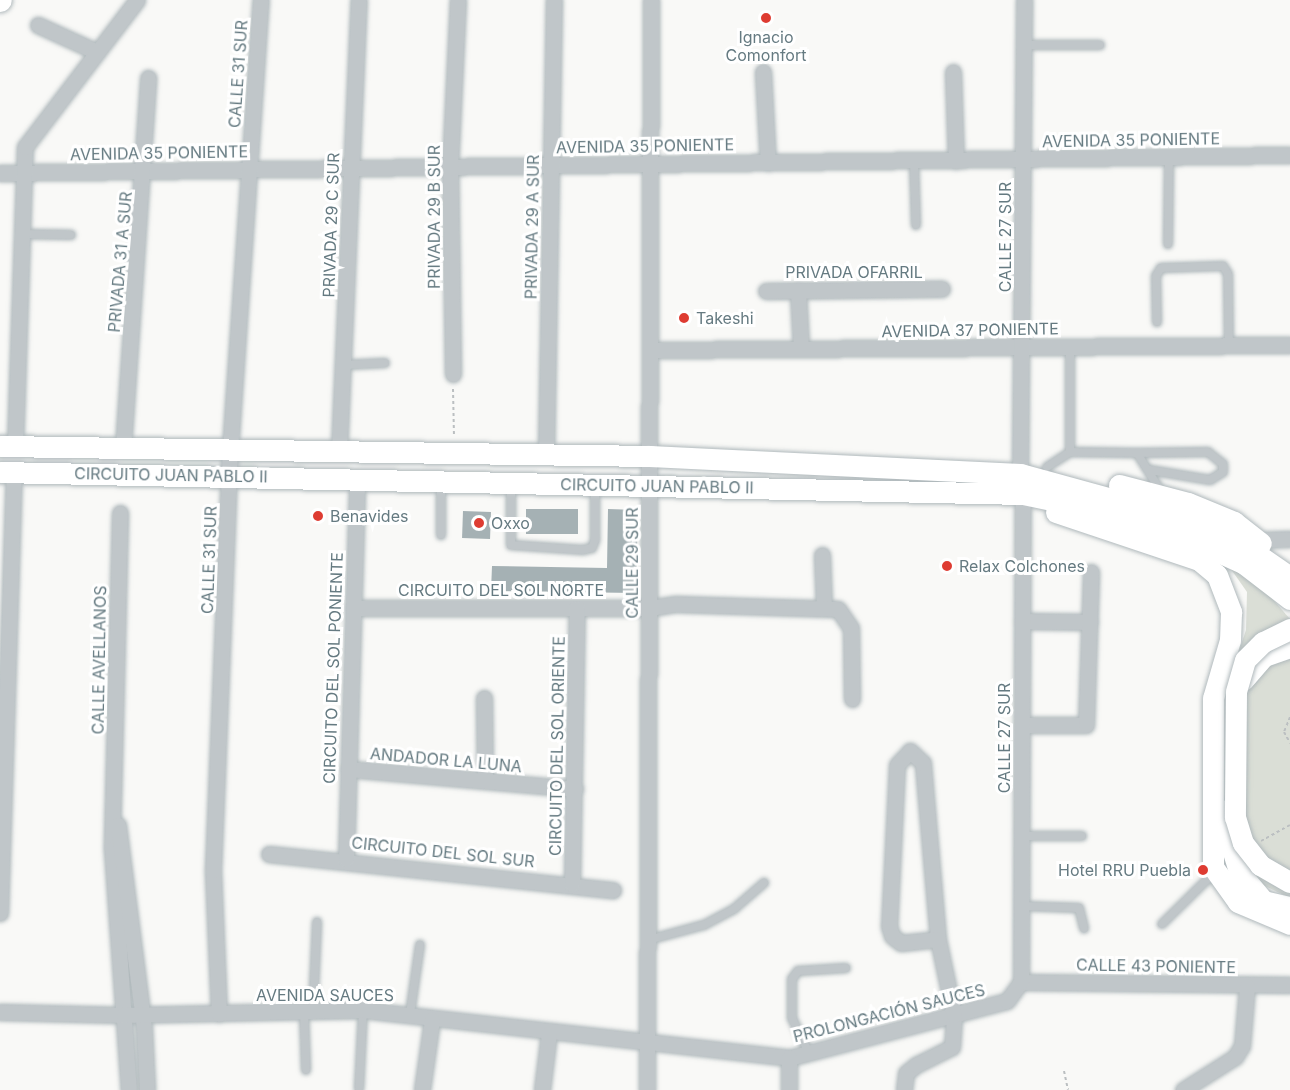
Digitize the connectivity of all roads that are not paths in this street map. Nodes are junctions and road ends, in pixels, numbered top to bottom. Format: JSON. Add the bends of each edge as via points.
{"nodes":[{"id":1,"x":137,"y":0,"type":"edge"},
{"id":2,"x":261,"y":0,"type":"edge"},
{"id":3,"x":359,"y":0,"type":"edge"},
{"id":4,"x":458,"y":0,"type":"edge"},
{"id":5,"x":554,"y":0,"type":"edge"},
{"id":6,"x":651,"y":0,"type":"edge"},
{"id":7,"x":1024,"y":0,"type":"edge"},
{"id":8,"x":38,"y":26,"type":"dead end"},
{"id":9,"x":1024,"y":45,"type":"junction"},
{"id":10,"x":1100,"y":45,"type":"dead end"},
{"id":11,"x":97,"y":52,"type":"junction"},
{"id":12,"x":764,"y":72,"type":"dead end"},
{"id":13,"x":953,"y":72,"type":"dead end"},
{"id":14,"x":148,"y":78,"type":"dead end"},
{"id":15,"x":1290,"y":155,"type":"edge"},
{"id":16,"x":1169,"y":158,"type":"junction"},
{"id":17,"x":1022,"y":160,"type":"junction"},
{"id":18,"x":956,"y":161,"type":"junction"},
{"id":19,"x":914,"y":162,"type":"junction"},
{"id":20,"x":768,"y":163,"type":"junction"},
{"id":21,"x":651,"y":164,"type":"junction"},
{"id":22,"x":551,"y":165,"type":"junction"},
{"id":23,"x":450,"y":168,"type":"junction"},
{"id":24,"x":351,"y":169,"type":"junction"},
{"id":25,"x":249,"y":170,"type":"junction"},
{"id":26,"x":145,"y":172,"type":"junction"},
{"id":27,"x":0,"y":173,"type":"edge"},
{"id":28,"x":22,"y":173,"type":"junction"},
{"id":29,"x":916,"y":225,"type":"dead end"},
{"id":30,"x":24,"y":234,"type":"junction"},
{"id":31,"x":71,"y":235,"type":"dead end"},
{"id":32,"x":1168,"y":244,"type":"dead end"},
{"id":33,"x":942,"y":290,"type":"dead end"},
{"id":34,"x":766,"y":291,"type":"dead end"},
{"id":35,"x":798,"y":291,"type":"junction"},
{"id":36,"x":1157,"y":322,"type":"dead end"},
{"id":37,"x":1229,"y":345,"type":"junction"},
{"id":38,"x":1290,"y":345,"type":"edge"},
{"id":39,"x":1023,"y":347,"type":"junction"},
{"id":40,"x":1070,"y":347,"type":"junction"},
{"id":41,"x":801,"y":349,"type":"junction"},
{"id":42,"x":651,"y":350,"type":"junction"},
{"id":43,"x":385,"y":363,"type":"dead end"},
{"id":44,"x":343,"y":365,"type":"junction"},
{"id":45,"x":453,"y":374,"type":"road end"},
{"id":46,"x":8,"y":446,"type":"edge"},
{"id":47,"x":123,"y":448,"type":"junction"},
{"id":48,"x":230,"y":450,"type":"junction"},
{"id":49,"x":339,"y":451,"type":"junction"},
{"id":50,"x":1070,"y":452,"type":"junction"},
{"id":51,"x":1137,"y":453,"type":"junction"},
{"id":52,"x":546,"y":455,"type":"junction"},
{"id":53,"x":650,"y":456,"type":"junction"},
{"id":54,"x":1047,"y":467,"type":"junction"},
{"id":55,"x":1150,"y":470,"type":"junction"},
{"id":56,"x":7,"y":472,"type":"edge"},
{"id":57,"x":230,"y":476,"type":"junction"},
{"id":58,"x":357,"y":479,"type":"junction"},
{"id":59,"x":441,"y":481,"type":"junction"},
{"id":60,"x":511,"y":482,"type":"junction"},
{"id":61,"x":595,"y":484,"type":"junction"},
{"id":62,"x":1022,"y":484,"type":"junction"},
{"id":63,"x":650,"y":485,"type":"junction"},
{"id":64,"x":1164,"y":496,"type":"junction"},
{"id":65,"x":120,"y":513,"type":"dead end"},
{"id":66,"x":441,"y":535,"type":"dead end"},
{"id":67,"x":1290,"y":539,"type":"edge"},
{"id":68,"x":1258,"y":540,"type":"junction"},
{"id":69,"x":822,"y":555,"type":"dead end"},
{"id":70,"x":1290,"y":566,"type":"edge"},
{"id":71,"x":1091,"y":572,"type":"dead end"},
{"id":72,"x":1290,"y":577,"type":"edge"},
{"id":73,"x":1290,"y":599,"type":"edge"},
{"id":74,"x":824,"y":607,"type":"junction"},
{"id":75,"x":353,"y":608,"type":"junction"},
{"id":76,"x":578,"y":608,"type":"junction"},
{"id":77,"x":650,"y":608,"type":"junction"},
{"id":78,"x":1022,"y":621,"type":"junction"},
{"id":79,"x":1090,"y":622,"type":"junction"},
{"id":80,"x":1290,"y":629,"type":"edge"},
{"id":81,"x":1290,"y":647,"type":"edge"},
{"id":82,"x":484,"y":698,"type":"dead end"},
{"id":83,"x":852,"y":699,"type":"dead end"},
{"id":84,"x":1023,"y":725,"type":"junction"},
{"id":85,"x":348,"y":769,"type":"junction"},
{"id":86,"x":485,"y":781,"type":"junction"},
{"id":87,"x":575,"y":789,"type":"junction"},
{"id":88,"x":114,"y":807,"type":"junction"},
{"id":89,"x":1022,"y":836,"type":"junction"},
{"id":90,"x":1082,"y":836,"type":"dead end"},
{"id":91,"x":269,"y":854,"type":"dead end"},
{"id":92,"x":346,"y":859,"type":"junction"},
{"id":93,"x":1215,"y":872,"type":"junction"},
{"id":94,"x":1290,"y":882,"type":"edge"},
{"id":95,"x":764,"y":883,"type":"dead end"},
{"id":96,"x":572,"y":884,"type":"junction"},
{"id":97,"x":613,"y":890,"type":"dead end"},
{"id":98,"x":1022,"y":906,"type":"junction"},
{"id":99,"x":1290,"y":907,"type":"edge"},
{"id":100,"x":0,"y":913,"type":"edge"},
{"id":101,"x":317,"y":922,"type":"dead end"},
{"id":102,"x":1162,"y":924,"type":"dead end"},
{"id":103,"x":1290,"y":924,"type":"edge"},
{"id":104,"x":1084,"y":928,"type":"dead end"},
{"id":105,"x":938,"y":939,"type":"junction"},
{"id":106,"x":648,"y":940,"type":"junction"},
{"id":107,"x":420,"y":945,"type":"dead end"},
{"id":108,"x":846,"y":968,"type":"dead end"},
{"id":109,"x":1021,"y":982,"type":"junction"},
{"id":110,"x":1290,"y":985,"type":"edge"},
{"id":111,"x":1248,"y":986,"type":"junction"},
{"id":112,"x":363,"y":1010,"type":"junction"},
{"id":113,"x":308,"y":1011,"type":"junction"},
{"id":114,"x":0,"y":1012,"type":"edge"},
{"id":115,"x":219,"y":1014,"type":"junction"},
{"id":116,"x":410,"y":1014,"type":"junction"},
{"id":117,"x":124,"y":1015,"type":"junction"},
{"id":118,"x":142,"y":1015,"type":"junction"},
{"id":119,"x":954,"y":1015,"type":"junction"},
{"id":120,"x":432,"y":1020,"type":"junction"},
{"id":121,"x":549,"y":1033,"type":"junction"},
{"id":122,"x":648,"y":1043,"type":"junction"},
{"id":123,"x":810,"y":1054,"type":"junction"},
{"id":124,"x":789,"y":1058,"type":"junction"},
{"id":125,"x":306,"y":1070,"type":"dead end"},
{"id":126,"x":359,"y":1089,"type":"edge"},
{"id":127,"x":129,"y":1090,"type":"edge"},
{"id":128,"x":147,"y":1090,"type":"edge"},
{"id":129,"x":422,"y":1090,"type":"edge"},
{"id":130,"x":542,"y":1090,"type":"edge"},
{"id":131,"x":647,"y":1090,"type":"edge"},
{"id":132,"x":789,"y":1090,"type":"edge"},
{"id":133,"x":904,"y":1090,"type":"edge"},
{"id":134,"x":1183,"y":1090,"type":"edge"}],
"edges":[{"from":1,"to":11,"type":"street"},
{"from":2,"to":25,"type":"street","name":"CALLE 31 SUR"},
{"from":3,"to":24,"type":"street","name":"PRIVADA 29 C SUR"},
{"from":4,"to":23,"type":"street","name":"PRIVADA 29 B SUR"},
{"from":5,"to":22,"type":"street","name":"PRIVADA 29 A SUR"},
{"from":6,"to":21,"type":"street","name":"CALLE 29 SUR"},
{"from":7,"to":9,"type":"street","name":"CALLE 27 SUR"},
{"from":8,"to":11,"type":"street"},
{"from":9,"to":10,"type":"lane"},
{"from":9,"to":17,"type":"street","name":"CALLE 27 SUR"},
{"from":11,"to":28,"type":"street","via":[[24,147]]},
{"from":12,"to":20,"type":"street"},
{"from":13,"to":18,"type":"street"},
{"from":14,"to":26,"type":"street","name":"PRIVADA 31 A SUR"},
{"from":15,"to":16,"type":"street","name":"AVENIDA 35 PONIENTE"},
{"from":16,"to":17,"type":"street","name":"AVENIDA 35 PONIENTE"},
{"from":16,"to":32,"type":"lane"},
{"from":17,"to":18,"type":"street","name":"AVENIDA 35 PONIENTE"},
{"from":17,"to":39,"type":"street","name":"CALLE 27 SUR"},
{"from":18,"to":19,"type":"street","name":"AVENIDA 35 PONIENTE"},
{"from":19,"to":20,"type":"street","name":"AVENIDA 35 PONIENTE"},
{"from":19,"to":29,"type":"lane"},
{"from":20,"to":21,"type":"street","name":"AVENIDA 35 PONIENTE"},
{"from":21,"to":22,"type":"street","name":"AVENIDA 35 PONIENTE"},
{"from":21,"to":42,"type":"street","name":"CALLE 29 SUR"},
{"from":22,"to":23,"type":"street","name":"AVENIDA 35 PONIENTE"},
{"from":22,"to":52,"type":"street","name":"PRIVADA 29 A SUR"},
{"from":23,"to":24,"type":"street","name":"AVENIDA 35 PONIENTE"},
{"from":23,"to":45,"type":"street","name":"PRIVADA 29 B SUR"},
{"from":24,"to":25,"type":"street","name":"AVENIDA 35 PONIENTE"},
{"from":24,"to":44,"type":"street","name":"PRIVADA 29 C SUR"},
{"from":25,"to":26,"type":"street","name":"AVENIDA 35 PONIENTE"},
{"from":25,"to":48,"type":"street","name":"CALLE 31 SUR"},
{"from":26,"to":28,"type":"street","name":"AVENIDA 35 PONIENTE"},
{"from":26,"to":47,"type":"street","name":"PRIVADA 31 A SUR"},
{"from":27,"to":28,"type":"street","name":"AVENIDA 35 PONIENTE"},
{"from":28,"to":30,"type":"street"},
{"from":30,"to":31,"type":"lane"},
{"from":30,"to":46,"type":"street"},
{"from":33,"to":35,"type":"street","name":"PRIVADA OFARRIL"},
{"from":34,"to":35,"type":"street","name":"PRIVADA OFARRIL"},
{"from":35,"to":41,"type":"street"},
{"from":36,"to":37,"type":"lane","via":[[1156,276],[1161,267],[1223,266],[1228,274]]},
{"from":37,"to":38,"type":"street","name":"AVENIDA 37 PONIENTE"},
{"from":37,"to":40,"type":"street","name":"AVENIDA 37 PONIENTE"},
{"from":39,"to":40,"type":"street","name":"AVENIDA 37 PONIENTE"},
{"from":39,"to":41,"type":"street","name":"AVENIDA 37 PONIENTE"},
{"from":39,"to":62,"type":"street","name":"CALLE 27 SUR"},
{"from":40,"to":50,"type":"lane"},
{"from":41,"to":42,"type":"street","name":"AVENIDA 37 PONIENTE"},
{"from":42,"to":53,"type":"street","name":"CALLE 29 SUR"},
{"from":43,"to":44,"type":"lane"},
{"from":44,"to":49,"type":"street","name":"PRIVADA 29 C SUR"},
{"from":46,"to":47,"type":"main road","name":"CIRCUITO JUAN PABLO II"},
{"from":47,"to":48,"type":"main road","name":"CIRCUITO JUAN PABLO II"},
{"from":48,"to":49,"type":"main road","name":"CIRCUITO JUAN PABLO II"},
{"from":48,"to":57,"type":"street","name":"CALLE 31 SUR"},
{"from":49,"to":52,"type":"main road","name":"CIRCUITO JUAN PABLO II"},
{"from":50,"to":51,"type":"lane"},
{"from":50,"to":54,"type":"lane"},
{"from":51,"to":55,"type":"lane"},
{"from":51,"to":55,"type":"lane","via":[[1208,452],[1223,464],[1223,472],[1210,480]]},
{"from":52,"to":53,"type":"main road","name":"CIRCUITO JUAN PABLO II"},
{"from":53,"to":62,"type":"main road","name":"CIRCUITO JUAN PABLO II"},
{"from":53,"to":63,"type":"street","name":"CALLE 29 SUR"},
{"from":54,"to":62,"type":"main road"},
{"from":54,"to":64,"type":"main road"},
{"from":55,"to":64,"type":"lane"},
{"from":56,"to":57,"type":"main road","name":"CIRCUITO JUAN PABLO II"},
{"from":56,"to":100,"type":"street"},
{"from":57,"to":58,"type":"main road","name":"CIRCUITO JUAN PABLO II"},
{"from":57,"to":115,"type":"street","name":"CALLE 31 SUR","via":[[213,870]]},
{"from":58,"to":59,"type":"main road","name":"CIRCUITO JUAN PABLO II"},
{"from":58,"to":75,"type":"street","name":"CIRCUITO DEL SOL PONIENTE"},
{"from":59,"to":60,"type":"main road","name":"CIRCUITO JUAN PABLO II"},
{"from":59,"to":66,"type":"lane"},
{"from":60,"to":61,"type":"main road","name":"CIRCUITO JUAN PABLO II"},
{"from":60,"to":61,"type":"lane","via":[[511,545],[583,550],[592,548],[595,540]]},
{"from":61,"to":63,"type":"main road","name":"CIRCUITO JUAN PABLO II"},
{"from":62,"to":63,"type":"main road","name":"CIRCUITO JUAN PABLO II"},
{"from":62,"to":72,"type":"main road","name":"CIRCUITO JUAN PABLO II","via":[[1188,520],[1242,544]]},
{"from":62,"to":73,"type":"main road","name":"CIRCUITO JUAN PABLO II","via":[[1183,536],[1243,563]]},
{"from":62,"to":78,"type":"street","name":"CALLE 27 SUR"},
{"from":62,"to":93,"type":"main road","via":[[1046,508],[1199,560],[1217,575],[1226,593],[1232,612],[1230,640],[1213,698],[1209,837]]},
{"from":63,"to":77,"type":"street","name":"CALLE 29 SUR"},
{"from":64,"to":68,"type":"main road","via":[[1234,522]]},
{"from":65,"to":88,"type":"street","name":"CALLE AVELLANOS"},
{"from":67,"to":68,"type":"street"},
{"from":68,"to":70,"type":"main road"},
{"from":69,"to":74,"type":"street"},
{"from":71,"to":79,"type":"street"},
{"from":74,"to":77,"type":"street","name":"CIRCUITO DEL SOL NORTE","via":[[676,604]]},
{"from":74,"to":83,"type":"street","via":[[838,609],[851,628]]},
{"from":75,"to":76,"type":"street","name":"CIRCUITO DEL SOL NORTE"},
{"from":75,"to":85,"type":"street","name":"CIRCUITO DEL SOL PONIENTE"},
{"from":76,"to":77,"type":"street","name":"CIRCUITO DEL SOL NORTE"},
{"from":76,"to":87,"type":"street","name":"CIRCUITO DEL SOL ORIENTE"},
{"from":77,"to":106,"type":"street","name":"CALLE 29 SUR"},
{"from":78,"to":79,"type":"street"},
{"from":78,"to":84,"type":"street","name":"CALLE 27 SUR"},
{"from":79,"to":84,"type":"street","via":[[1086,725]]},
{"from":80,"to":94,"type":"main road","bridge":true,"via":[[1263,642],[1245,660],[1236,692],[1235,817],[1243,843],[1260,865]]},
{"from":81,"to":99,"type":"main road","via":[[1264,656],[1247,672],[1234,705],[1230,842],[1248,889],[1263,901]]},
{"from":82,"to":86,"type":"street"},
{"from":84,"to":89,"type":"street","name":"CALLE 27 SUR"},
{"from":85,"to":86,"type":"street","name":"ANDADOR LA LUNA"},
{"from":85,"to":92,"type":"street","name":"CIRCUITO DEL SOL PONIENTE"},
{"from":86,"to":87,"type":"street","name":"ANDADOR LA LUNA"},
{"from":87,"to":96,"type":"street","name":"CIRCUITO DEL SOL ORIENTE"},
{"from":88,"to":117,"type":"street","name":"CALLE AVELLANOS","via":[[112,849]]},
{"from":88,"to":118,"type":"street","name":"CALLE AVELLANOS","via":[[124,847]]},
{"from":89,"to":90,"type":"lane"},
{"from":89,"to":98,"type":"street","name":"CALLE 27 SUR"},
{"from":91,"to":92,"type":"street","name":"CIRCUITO DEL SOL SUR"},
{"from":92,"to":96,"type":"street","name":"CIRCUITO DEL SOL SUR"},
{"from":93,"to":102,"type":"lane"},
{"from":93,"to":103,"type":"main road","via":[[1238,902]]},
{"from":95,"to":106,"type":"lane","via":[[734,909],[704,925]]},
{"from":96,"to":97,"type":"street","name":"CIRCUITO DEL SOL SUR"},
{"from":98,"to":104,"type":"lane","via":[[1079,908]]},
{"from":98,"to":109,"type":"street","name":"CALLE 27 SUR"},
{"from":101,"to":113,"type":"lane"},
{"from":105,"to":105,"type":"street","via":[[923,763],[910,751],[897,765],[889,926],[892,936],[901,943]]},
{"from":105,"to":119,"type":"street"},
{"from":106,"to":122,"type":"street","name":"CALLE 29 SUR"},
{"from":107,"to":116,"type":"lane"},
{"from":108,"to":123,"type":"lane","via":[[798,971],[792,979],[792,1017]]},
{"from":109,"to":111,"type":"street","name":"CALLE 43 PONIENTE"},
{"from":109,"to":119,"type":"street","name":"PROLONGACIÓN SAUCES","via":[[1007,1001]]},
{"from":110,"to":111,"type":"street","name":"CALLE 43 PONIENTE"},
{"from":111,"to":134,"type":"street","via":[[1242,1046],[1235,1057]]},
{"from":112,"to":113,"type":"street","name":"AVENIDA SAUCES"},
{"from":112,"to":116,"type":"street","name":"AVENIDA SAUCES"},
{"from":112,"to":126,"type":"lane"},
{"from":113,"to":115,"type":"street","name":"AVENIDA SAUCES"},
{"from":113,"to":125,"type":"lane"},
{"from":114,"to":117,"type":"street","name":"AVENIDA SAUCES"},
{"from":115,"to":118,"type":"street","name":"AVENIDA SAUCES"},
{"from":116,"to":120,"type":"street","name":"AVENIDA SAUCES"},
{"from":117,"to":118,"type":"street","name":"AVENIDA SAUCES"},
{"from":117,"to":127,"type":"street","name":"CALLE AVELLANOS"},
{"from":118,"to":128,"type":"street","name":"CALLE AVELLANOS"},
{"from":119,"to":123,"type":"street","name":"PROLONGACIÓN SAUCES"},
{"from":119,"to":133,"type":"street","via":[[952,1047],[906,1073]]},
{"from":120,"to":121,"type":"street","name":"AVENIDA SAUCES"},
{"from":120,"to":129,"type":"street"},
{"from":121,"to":122,"type":"street","name":"AVENIDA SAUCES"},
{"from":121,"to":130,"type":"street"},
{"from":122,"to":124,"type":"street","name":"PROLONGACIÓN SAUCES"},
{"from":122,"to":131,"type":"street","name":"CALLE 29 SUR"},
{"from":123,"to":124,"type":"street","name":"PROLONGACIÓN SAUCES"},
{"from":124,"to":132,"type":"street"}]}
